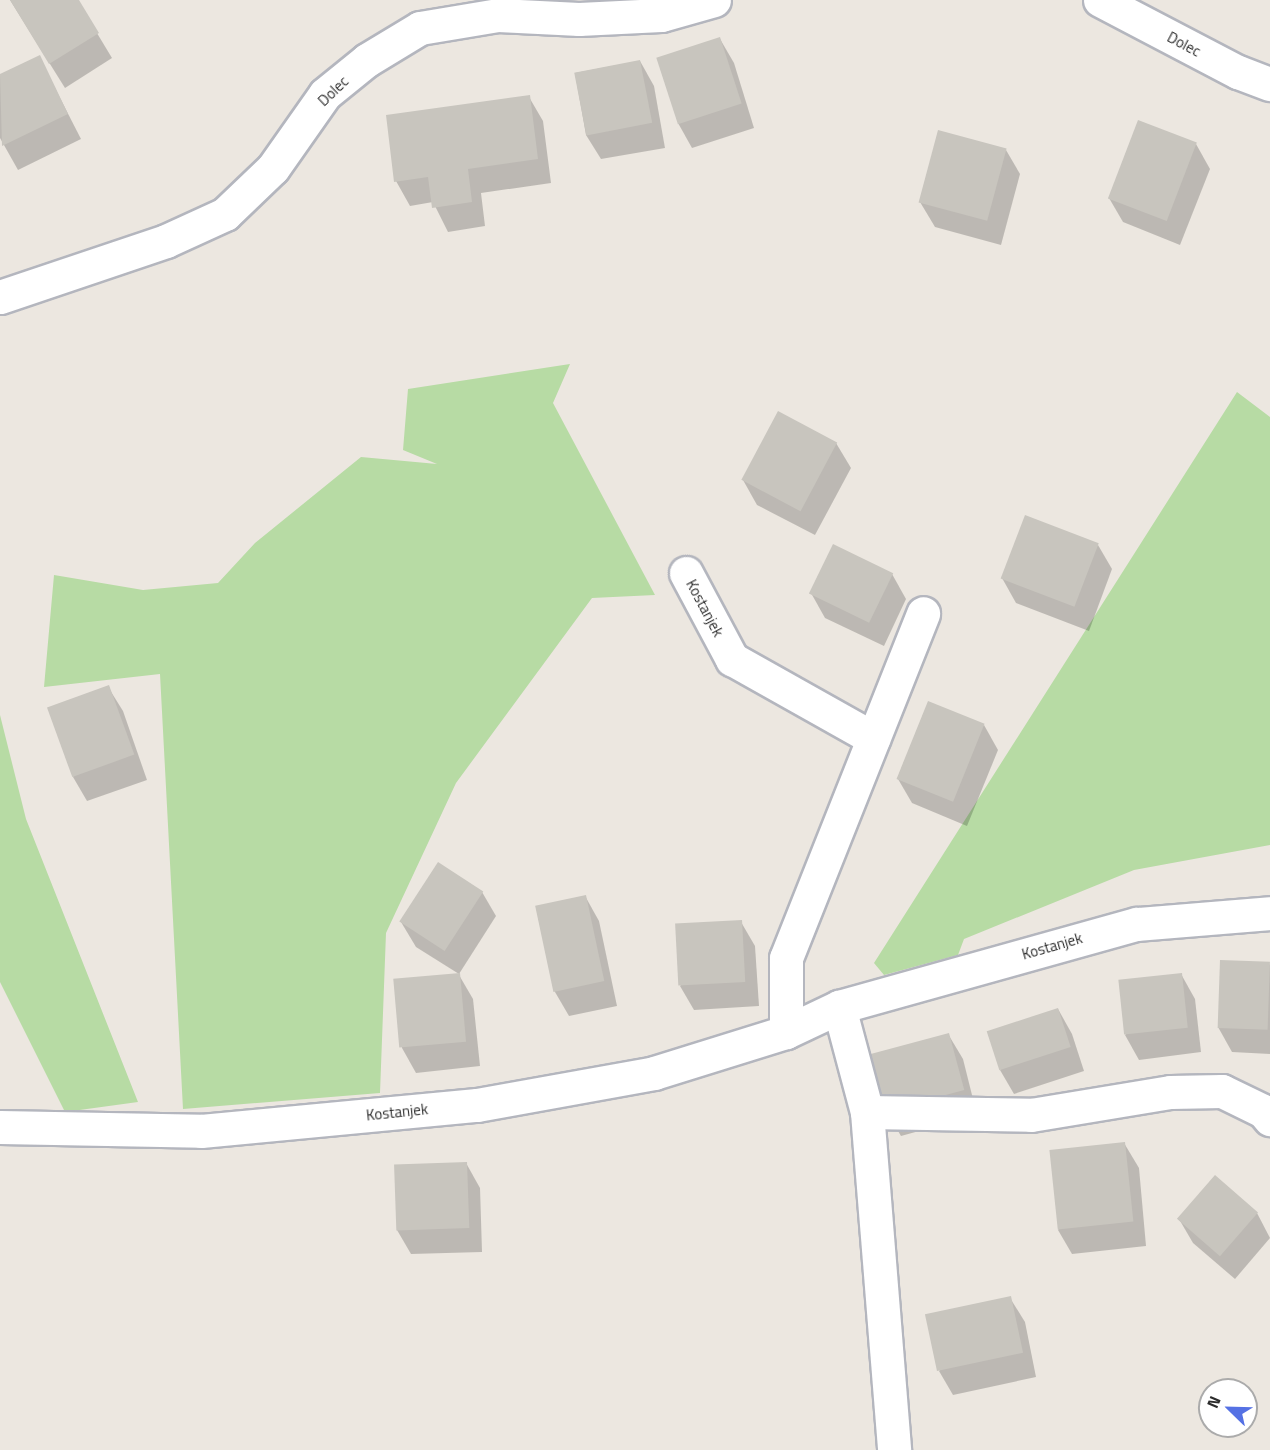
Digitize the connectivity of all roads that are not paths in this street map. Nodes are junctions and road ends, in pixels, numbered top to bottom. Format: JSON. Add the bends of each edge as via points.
{"nodes":[{"id":1,"x":714,"y":0,"type":"edge"},
{"id":2,"x":1100,"y":0,"type":"edge"},
{"id":3,"x":1270,"y":84,"type":"edge"},
{"id":4,"x":0,"y":297,"type":"edge"},
{"id":5,"x":686,"y":573,"type":"dead end"},
{"id":6,"x":923,"y":613,"type":"dead end"},
{"id":7,"x":873,"y":738,"type":"junction"},
{"id":8,"x":1270,"y":914,"type":"edge"},
{"id":9,"x":839,"y":1007,"type":"junction"},
{"id":10,"x":786,"y":1032,"type":"junction"},
{"id":11,"x":867,"y":1112,"type":"junction"},
{"id":12,"x":1270,"y":1119,"type":"edge"},
{"id":13,"x":0,"y":1127,"type":"edge"},
{"id":14,"x":894,"y":1450,"type":"edge"}],
"edges":[{"from":1,"to":4,"type":"street","name":"Dolec","via":[[661,15],[579,19],[498,15],[420,28],[367,60],[325,94],[273,168],[225,214],[166,241]]},
{"from":2,"to":3,"type":"street","name":"Dolec","via":[[1238,72]]},
{"from":5,"to":7,"type":"street","name":"Kostanjek","via":[[732,659]]},
{"from":6,"to":7,"type":"street"},
{"from":7,"to":10,"type":"street","via":[[786,958]]},
{"from":8,"to":9,"type":"street","name":"Kostanjek","via":[[1137,924]]},
{"from":9,"to":10,"type":"street","name":"Kostanjek"},
{"from":9,"to":11,"type":"street"},
{"from":10,"to":13,"type":"street","name":"Kostanjek","via":[[654,1073],[477,1105],[201,1131]]},
{"from":11,"to":12,"type":"street","via":[[1031,1115],[1158,1094],[1222,1090],[1263,1111]]},
{"from":11,"to":14,"type":"street"}]}
